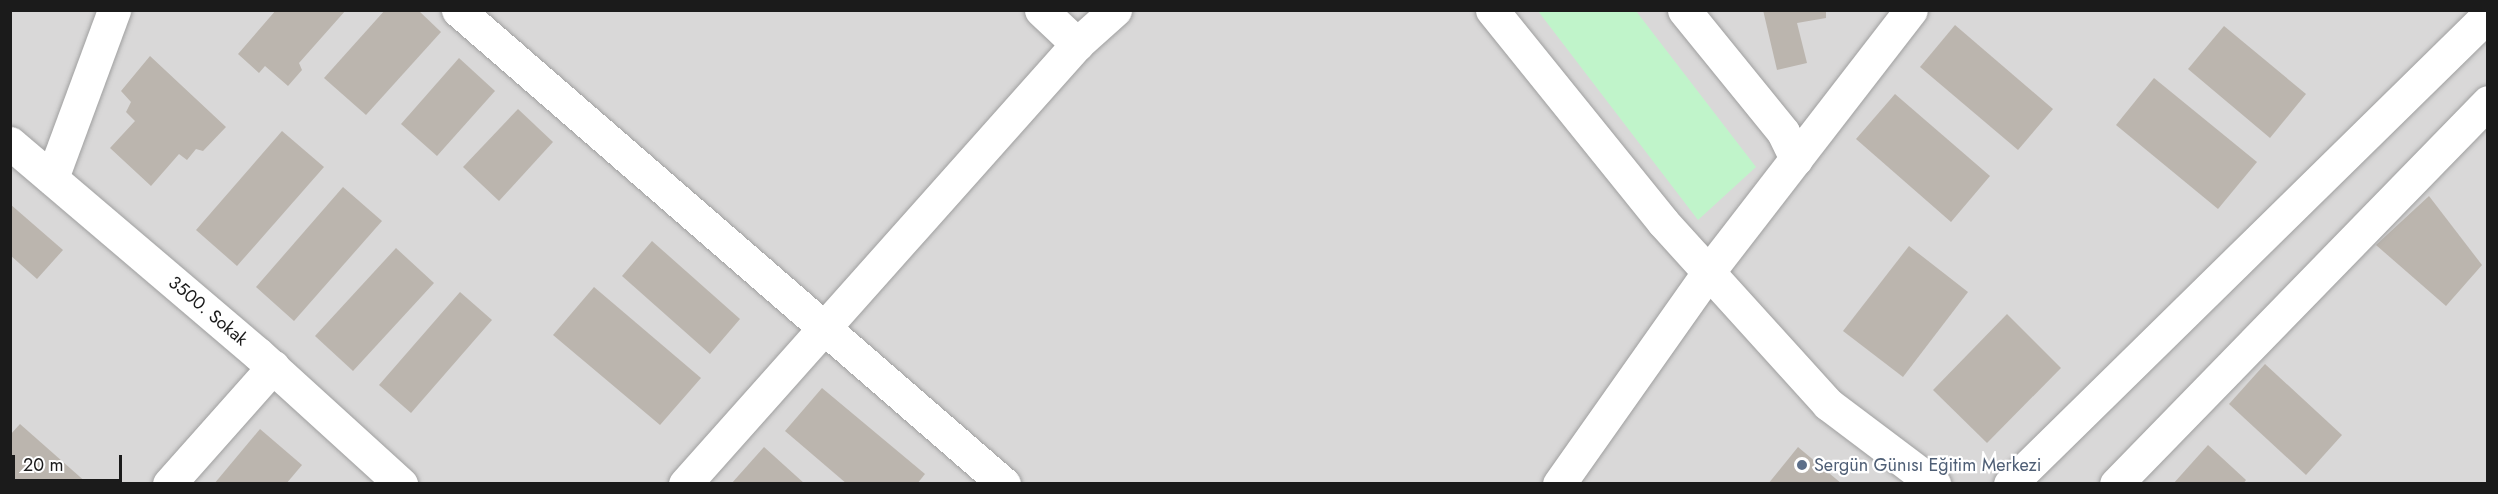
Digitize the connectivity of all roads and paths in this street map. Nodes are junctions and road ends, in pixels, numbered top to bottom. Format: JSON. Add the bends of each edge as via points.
{"nodes":[{"id":1,"x":114,"y":10,"type":"edge"},
{"id":2,"x":458,"y":10,"type":"edge"},
{"id":3,"x":1041,"y":10,"type":"edge"},
{"id":4,"x":1115,"y":10,"type":"edge"},
{"id":5,"x":1491,"y":10,"type":"edge"},
{"id":6,"x":1684,"y":10,"type":"edge"},
{"id":7,"x":1911,"y":10,"type":"edge"},
{"id":8,"x":2487,"y":15,"type":"edge"},
{"id":9,"x":1077,"y":44,"type":"junction"},
{"id":10,"x":2487,"y":102,"type":"edge"},
{"id":11,"x":10,"y":143,"type":"edge"},
{"id":12,"x":1796,"y":159,"type":"junction"},
{"id":13,"x":52,"y":178,"type":"junction"},
{"id":14,"x":1709,"y":271,"type":"junction"},
{"id":15,"x":824,"y":328,"type":"junction"},
{"id":16,"x":273,"y":367,"type":"junction"},
{"id":17,"x":169,"y":483,"type":"edge"},
{"id":18,"x":401,"y":483,"type":"edge"},
{"id":19,"x":685,"y":483,"type":"edge"},
{"id":20,"x":1004,"y":483,"type":"edge"},
{"id":21,"x":1559,"y":483,"type":"edge"},
{"id":22,"x":1934,"y":483,"type":"edge"},
{"id":23,"x":2010,"y":483,"type":"edge"},
{"id":24,"x":2116,"y":483,"type":"edge"}],
"edges":[{"from":1,"to":13,"type":"street"},
{"from":2,"to":15,"type":"street"},
{"from":3,"to":9,"type":"street"},
{"from":4,"to":9,"type":"street"},
{"from":5,"to":14,"type":"street","via":[[1663,222]]},
{"from":6,"to":12,"type":"street","via":[[1783,132]]},
{"from":7,"to":12,"type":"street"},
{"from":8,"to":23,"type":"street"},
{"from":9,"to":15,"type":"street"},
{"from":10,"to":24,"type":"street"},
{"from":11,"to":13,"type":"street","name":"3500. Sokak"},
{"from":12,"to":14,"type":"street"},
{"from":13,"to":16,"type":"street","name":"3500. Sokak"},
{"from":14,"to":21,"type":"street"},
{"from":14,"to":22,"type":"street","via":[[1828,404]]},
{"from":15,"to":19,"type":"street"},
{"from":15,"to":20,"type":"street"},
{"from":16,"to":17,"type":"street"},
{"from":16,"to":18,"type":"street","name":"3500. Sokak"}]}
